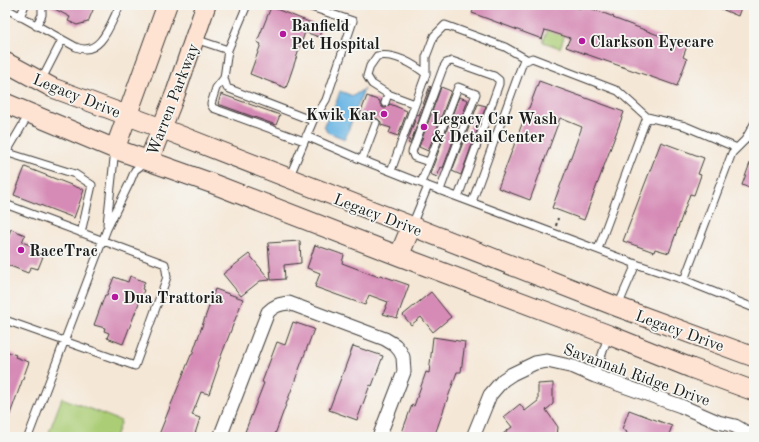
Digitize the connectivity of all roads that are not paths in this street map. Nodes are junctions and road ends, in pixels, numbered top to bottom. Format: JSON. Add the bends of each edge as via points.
{"nodes":[{"id":1,"x":25,"y":5,"type":"edge"},
{"id":2,"x":42,"y":5,"type":"edge"},
{"id":3,"x":120,"y":5,"type":"edge"},
{"id":4,"x":167,"y":5,"type":"edge"},
{"id":5,"x":206,"y":5,"type":"edge"},
{"id":6,"x":247,"y":5,"type":"edge"},
{"id":7,"x":305,"y":5,"type":"edge"},
{"id":8,"x":5,"y":8,"type":"edge"},
{"id":9,"x":20,"y":17,"type":"junction"},
{"id":10,"x":36,"y":26,"type":"junction"},
{"id":11,"x":195,"y":39,"type":"junction"},
{"id":12,"x":62,"y":40,"type":"junction"},
{"id":13,"x":228,"y":50,"type":"junction"},
{"id":14,"x":528,"y":60,"type":"junction"},
{"id":15,"x":5,"y":62,"type":"edge"},
{"id":16,"x":426,"y":74,"type":"junction"},
{"id":17,"x":224,"y":78,"type":"junction"},
{"id":18,"x":41,"y":82,"type":"junction"},
{"id":19,"x":388,"y":94,"type":"junction"},
{"id":20,"x":5,"y":103,"type":"edge"},
{"id":21,"x":385,"y":103,"type":"dead end"},
{"id":22,"x":415,"y":104,"type":"junction"},
{"id":23,"x":490,"y":110,"type":"junction"},
{"id":24,"x":29,"y":114,"type":"junction"},
{"id":25,"x":127,"y":115,"type":"junction"},
{"id":26,"x":504,"y":115,"type":"junction"},
{"id":27,"x":647,"y":117,"type":"junction"},
{"id":28,"x":313,"y":121,"type":"junction"},
{"id":29,"x":376,"y":123,"type":"dead end"},
{"id":30,"x":754,"y":124,"type":"edge"},
{"id":31,"x":161,"y":128,"type":"junction"},
{"id":32,"x":305,"y":139,"type":"junction"},
{"id":33,"x":738,"y":148,"type":"junction"},
{"id":34,"x":116,"y":149,"type":"junction"},
{"id":35,"x":5,"y":153,"type":"edge"},
{"id":36,"x":149,"y":160,"type":"junction"},
{"id":37,"x":362,"y":160,"type":"junction"},
{"id":38,"x":429,"y":162,"type":"junction"},
{"id":39,"x":391,"y":171,"type":"junction"},
{"id":40,"x":289,"y":179,"type":"junction"},
{"id":41,"x":424,"y":184,"type":"junction"},
{"id":42,"x":440,"y":190,"type":"junction"},
{"id":43,"x":458,"y":197,"type":"junction"},
{"id":44,"x":472,"y":202,"type":"junction"},
{"id":45,"x":5,"y":204,"type":"edge"},
{"id":46,"x":411,"y":227,"type":"junction"},
{"id":47,"x":107,"y":228,"type":"junction"},
{"id":48,"x":81,"y":233,"type":"junction"},
{"id":49,"x":102,"y":241,"type":"junction"},
{"id":50,"x":598,"y":249,"type":"junction"},
{"id":51,"x":399,"y":256,"type":"junction"},
{"id":52,"x":636,"y":264,"type":"junction"},
{"id":53,"x":684,"y":280,"type":"junction"},
{"id":54,"x":618,"y":307,"type":"junction"},
{"id":55,"x":754,"y":308,"type":"edge"},
{"id":56,"x":5,"y":320,"type":"edge"},
{"id":57,"x":608,"y":335,"type":"junction"},
{"id":58,"x":64,"y":341,"type":"junction"},
{"id":59,"x":754,"y":357,"type":"edge"},
{"id":60,"x":595,"y":376,"type":"junction"},
{"id":61,"x":754,"y":391,"type":"edge"},
{"id":62,"x":28,"y":437,"type":"edge"},
{"id":63,"x":220,"y":437,"type":"edge"},
{"id":64,"x":379,"y":437,"type":"edge"},
{"id":65,"x":473,"y":437,"type":"edge"},
{"id":66,"x":754,"y":437,"type":"edge"}],
"edges":[{"from":1,"to":9,"type":"lane"},
{"from":2,"to":10,"type":"lane","via":[[42,15]]},
{"from":3,"to":12,"type":"lane","via":[[101,41],[93,48],[81,49]]},
{"from":4,"to":25,"type":"main road","name":"Warren Parkway"},
{"from":5,"to":11,"type":"main road","name":"Warren Parkway"},
{"from":6,"to":13,"type":"lane"},
{"from":7,"to":28,"type":"lane","via":[[353,21],[326,100]]},
{"from":8,"to":9,"type":"lane"},
{"from":9,"to":10,"type":"lane"},
{"from":10,"to":12,"type":"lane"},
{"from":11,"to":13,"type":"lane"},
{"from":11,"to":31,"type":"main road","name":"Warren Parkway"},
{"from":12,"to":18,"type":"lane"},
{"from":13,"to":17,"type":"lane"},
{"from":14,"to":16,"type":"lane","via":[[505,47],[445,25],[434,36],[426,57]]},
{"from":14,"to":26,"type":"lane","via":[[523,62]]},
{"from":14,"to":27,"type":"lane","via":[[532,58],[618,91]]},
{"from":15,"to":18,"type":"main road","name":"Legacy Drive"},
{"from":16,"to":19,"type":"lane","via":[[412,63],[386,54],[377,56],[367,76],[372,84]]},
{"from":16,"to":22,"type":"lane"},
{"from":17,"to":28,"type":"lane","via":[[227,88]]},
{"from":17,"to":32,"type":"lane","via":[[216,88],[211,104],[213,108]]},
{"from":18,"to":25,"type":"main road","name":"Legacy Drive"},
{"from":19,"to":21,"type":"lane"},
{"from":19,"to":22,"type":"lane"},
{"from":20,"to":24,"type":"main road","name":"Legacy Drive"},
{"from":22,"to":39,"type":"lane"},
{"from":23,"to":26,"type":"lane"},
{"from":23,"to":38,"type":"lane","via":[[500,84],[498,80],[494,76],[452,61],[446,63],[412,152],[414,157]]},
{"from":23,"to":43,"type":"lane"},
{"from":24,"to":34,"type":"main road","name":"Legacy Drive"},
{"from":24,"to":35,"type":"lane"},
{"from":25,"to":31,"type":"main road","name":"Legacy Drive"},
{"from":25,"to":34,"type":"main road","name":"Warren Parkway"},
{"from":26,"to":44,"type":"lane"},
{"from":27,"to":33,"type":"lane","via":[[685,126]]},
{"from":27,"to":50,"type":"lane"},
{"from":28,"to":32,"type":"lane"},
{"from":29,"to":37,"type":"lane"},
{"from":30,"to":33,"type":"lane"},
{"from":31,"to":36,"type":"main road","name":"Warren Parkway"},
{"from":31,"to":40,"type":"main road","name":"Legacy Drive"},
{"from":32,"to":37,"type":"lane"},
{"from":32,"to":40,"type":"lane"},
{"from":33,"to":53,"type":"lane","via":[[732,153]]},
{"from":34,"to":36,"type":"main road","name":"Legacy Drive"},
{"from":34,"to":47,"type":"lane","name":"Warren Parkway"},
{"from":35,"to":48,"type":"lane","via":[[75,174],[92,185]]},
{"from":36,"to":47,"type":"lane","name":"Warren Parkway","via":[[135,170]]},
{"from":36,"to":51,"type":"main road","name":"Legacy Drive"},
{"from":37,"to":39,"type":"lane"},
{"from":38,"to":41,"type":"lane"},
{"from":38,"to":42,"type":"lane","via":[[458,87],[476,94]]},
{"from":39,"to":41,"type":"lane"},
{"from":40,"to":46,"type":"main road","name":"Legacy Drive"},
{"from":41,"to":42,"type":"lane"},
{"from":41,"to":46,"type":"lane"},
{"from":42,"to":43,"type":"lane"},
{"from":43,"to":44,"type":"lane"},
{"from":44,"to":50,"type":"lane"},
{"from":45,"to":48,"type":"lane"},
{"from":46,"to":51,"type":"main road"},
{"from":46,"to":54,"type":"main road","name":"Legacy Drive"},
{"from":47,"to":49,"type":"lane","name":"Warren Parkway"},
{"from":48,"to":49,"type":"lane"},
{"from":49,"to":58,"type":"lane","name":"Warren Parkway"},
{"from":49,"to":58,"type":"lane","via":[[165,264],[167,277],[135,366]]},
{"from":50,"to":52,"type":"lane"},
{"from":51,"to":57,"type":"main road","name":"Legacy Drive"},
{"from":52,"to":53,"type":"lane"},
{"from":52,"to":54,"type":"lane"},
{"from":53,"to":55,"type":"lane"},
{"from":54,"to":57,"type":"main road"},
{"from":54,"to":59,"type":"main road","name":"Legacy Drive"},
{"from":56,"to":58,"type":"lane"},
{"from":57,"to":60,"type":"lane"},
{"from":57,"to":61,"type":"main road","name":"Legacy Drive"},
{"from":58,"to":62,"type":"lane","name":"Warren Parkway"},
{"from":60,"to":65,"type":"street","name":"Savannah Ridge Drive","via":[[574,366],[547,361],[512,374],[490,395]]},
{"from":60,"to":66,"type":"street","name":"Savannah Ridge Drive","via":[[735,426]]},
{"from":63,"to":64,"type":"street","via":[[268,312],[278,304],[289,303],[385,338],[400,351],[404,372]]}]}
